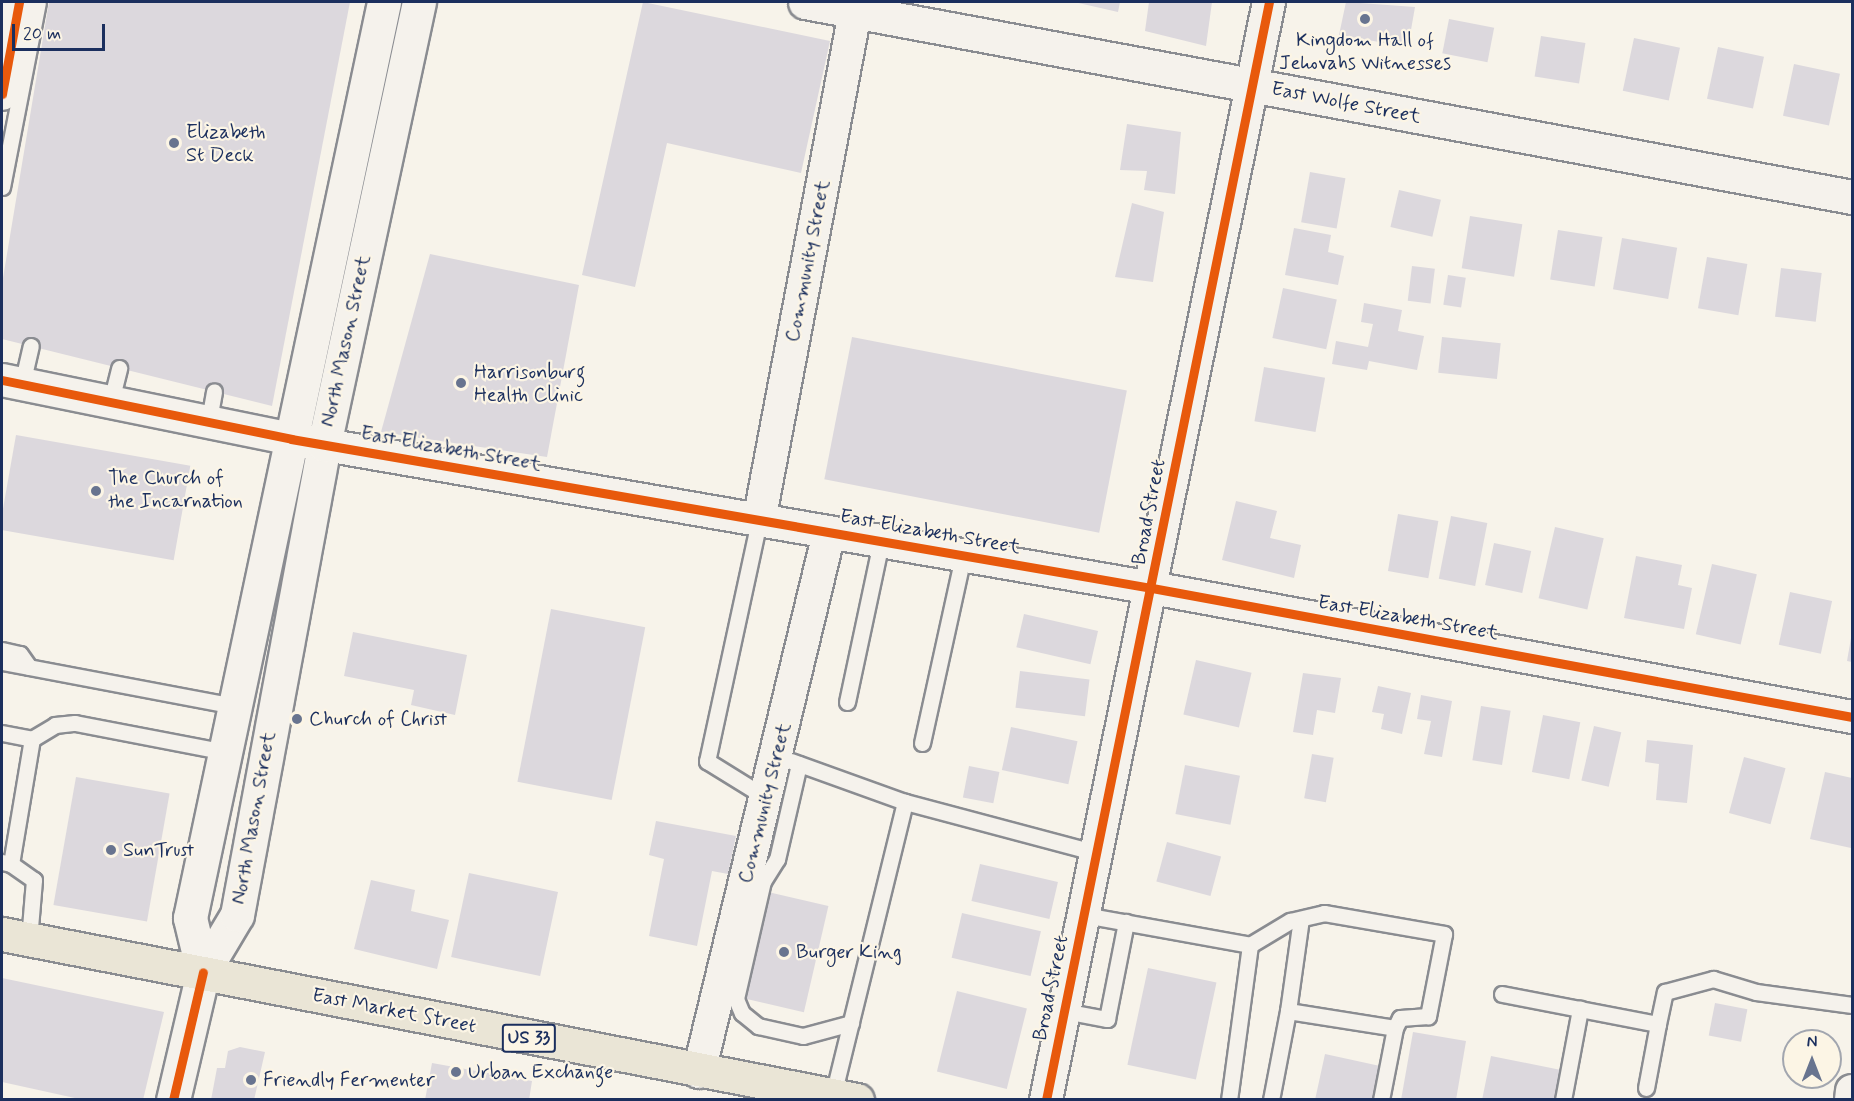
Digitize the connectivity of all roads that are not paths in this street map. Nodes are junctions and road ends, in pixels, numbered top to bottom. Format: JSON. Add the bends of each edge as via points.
{"nodes":[{"id":1,"x":19,"y":2,"type":"edge"},
{"id":2,"x":38,"y":2,"type":"edge"},
{"id":3,"x":384,"y":2,"type":"edge"},
{"id":4,"x":419,"y":2,"type":"edge"},
{"id":5,"x":805,"y":2,"type":"edge"},
{"id":6,"x":1269,"y":2,"type":"edge"},
{"id":7,"x":856,"y":6,"type":"edge"},
{"id":8,"x":1253,"y":85,"type":"junction"},
{"id":9,"x":2,"y":94,"type":"edge"},
{"id":10,"x":2,"y":187,"type":"edge"},
{"id":11,"x":1852,"y":197,"type":"edge"},
{"id":12,"x":31,"y":346,"type":"dead end"},
{"id":13,"x":119,"y":368,"type":"dead end"},
{"id":14,"x":12,"y":382,"type":"edge"},
{"id":15,"x":111,"y":401,"type":"junction"},
{"id":16,"x":291,"y":439,"type":"junction"},
{"id":17,"x":324,"y":445,"type":"junction"},
{"id":18,"x":759,"y":521,"type":"junction"},
{"id":19,"x":829,"y":533,"type":"junction"},
{"id":20,"x":881,"y":542,"type":"junction"},
{"id":21,"x":963,"y":556,"type":"junction"},
{"id":22,"x":1152,"y":588,"type":"junction"},
{"id":23,"x":2,"y":650,"type":"edge"},
{"id":24,"x":2,"y":662,"type":"edge"},
{"id":25,"x":29,"y":667,"type":"junction"},
{"id":26,"x":847,"y":702,"type":"dead end"},
{"id":27,"x":234,"y":706,"type":"junction"},
{"id":28,"x":1852,"y":717,"type":"edge"},
{"id":29,"x":2,"y":733,"type":"edge"},
{"id":30,"x":32,"y":739,"type":"junction"},
{"id":31,"x":922,"y":743,"type":"dead end"},
{"id":32,"x":225,"y":752,"type":"junction"},
{"id":33,"x":788,"y":760,"type":"junction"},
{"id":34,"x":767,"y":798,"type":"junction"},
{"id":35,"x":905,"y":802,"type":"junction"},
{"id":36,"x":1097,"y":853,"type":"junction"},
{"id":37,"x":6,"y":863,"type":"edge"},
{"id":38,"x":1084,"y":915,"type":"junction"},
{"id":39,"x":1301,"y":919,"type":"junction"},
{"id":40,"x":1126,"y":922,"type":"junction"},
{"id":41,"x":15,"y":937,"type":"edge"},
{"id":42,"x":1250,"y":945,"type":"junction"},
{"id":43,"x":203,"y":972,"type":"junction"},
{"id":44,"x":1502,"y":994,"type":"dead end"},
{"id":45,"x":1852,"y":1005,"type":"edge"},
{"id":46,"x":1580,"y":1009,"type":"junction"},
{"id":47,"x":1064,"y":1011,"type":"junction"},
{"id":48,"x":1288,"y":1011,"type":"junction"},
{"id":49,"x":851,"y":1023,"type":"junction"},
{"id":50,"x":1658,"y":1024,"type":"junction"},
{"id":51,"x":1395,"y":1028,"type":"junction"},
{"id":52,"x":699,"y":1072,"type":"junction"},
{"id":53,"x":1646,"y":1088,"type":"dead end"},
{"id":54,"x":1852,"y":1091,"type":"edge"},
{"id":55,"x":845,"y":1097,"type":"edge"},
{"id":56,"x":173,"y":1100,"type":"edge"},
{"id":57,"x":1046,"y":1100,"type":"edge"},
{"id":58,"x":1229,"y":1100,"type":"edge"},
{"id":59,"x":1271,"y":1100,"type":"edge"},
{"id":60,"x":1382,"y":1100,"type":"edge"},
{"id":61,"x":1563,"y":1100,"type":"edge"},
{"id":62,"x":1851,"y":1100,"type":"edge"}],
"edges":[{"from":1,"to":9,"type":"street"},
{"from":2,"to":10,"type":"lane"},
{"from":3,"to":16,"type":"main road","name":"North Mason Street"},
{"from":4,"to":17,"type":"main road","name":"North Mason Street"},
{"from":5,"to":7,"type":"main road","name":"East Wolfe Street"},
{"from":6,"to":8,"type":"street","name":"Broad Street"},
{"from":7,"to":8,"type":"main road","name":"East Wolfe Street"},
{"from":7,"to":18,"type":"street","name":"Community Street"},
{"from":8,"to":11,"type":"main road","name":"East Wolfe Street"},
{"from":8,"to":22,"type":"street","name":"Broad Street"},
{"from":12,"to":14,"type":"lane"},
{"from":13,"to":15,"type":"lane"},
{"from":14,"to":15,"type":"street","name":"East Elizabeth Street"},
{"from":15,"to":16,"type":"street","name":"East Elizabeth Street","via":[[211,405]]},
{"from":16,"to":17,"type":"street","name":"East Elizabeth Street"},
{"from":16,"to":27,"type":"main road","name":"North Mason Street"},
{"from":17,"to":18,"type":"street","name":"East Elizabeth Street"},
{"from":17,"to":43,"type":"main road","name":"North Mason Street","via":[[237,915]]},
{"from":18,"to":19,"type":"street","name":"East Elizabeth Street"},
{"from":18,"to":34,"type":"lane","via":[[708,761]]},
{"from":19,"to":20,"type":"street","name":"East Elizabeth Street"},
{"from":19,"to":33,"type":"street","name":"Community Street"},
{"from":20,"to":21,"type":"street","name":"East Elizabeth Street"},
{"from":20,"to":26,"type":"lane"},
{"from":21,"to":22,"type":"street","name":"East Elizabeth Street"},
{"from":21,"to":31,"type":"lane"},
{"from":22,"to":28,"type":"street","name":"East Elizabeth Street"},
{"from":22,"to":36,"type":"street","name":"Broad Street"},
{"from":23,"to":25,"type":"lane","via":[[20,654]]},
{"from":24,"to":25,"type":"lane"},
{"from":25,"to":27,"type":"lane"},
{"from":27,"to":32,"type":"main road","name":"North Mason Street"},
{"from":29,"to":30,"type":"lane"},
{"from":30,"to":32,"type":"lane","via":[[55,724],[75,723]]},
{"from":30,"to":37,"type":"lane"},
{"from":32,"to":43,"type":"main road","name":"North Mason Street","via":[[190,918]]},
{"from":33,"to":34,"type":"street","name":"Community Street"},
{"from":33,"to":35,"type":"lane"},
{"from":33,"to":49,"type":"lane","via":[[777,859],[763,881],[736,999],[742,1013],[758,1026],[803,1036]]},
{"from":34,"to":52,"type":"street","name":"Community Street"},
{"from":35,"to":36,"type":"lane"},
{"from":35,"to":49,"type":"lane"},
{"from":36,"to":38,"type":"street","name":"Broad Street"},
{"from":37,"to":41,"type":"lane","via":[[34,880]]},
{"from":38,"to":40,"type":"lane"},
{"from":38,"to":47,"type":"street","name":"Broad Street"},
{"from":39,"to":42,"type":"lane"},
{"from":39,"to":48,"type":"lane"},
{"from":39,"to":51,"type":"lane","via":[[1324,913],[1444,934],[1428,1016],[1400,1018]]},
{"from":40,"to":42,"type":"lane"},
{"from":40,"to":47,"type":"lane","via":[[1107,1019]]},
{"from":41,"to":43,"type":"main road","name":"East Market Street","number":"US 33"},
{"from":42,"to":58,"type":"lane"},
{"from":43,"to":52,"type":"main road","name":"East Market Street","number":"US 33"},
{"from":43,"to":56,"type":"main road"},
{"from":44,"to":46,"type":"lane"},
{"from":45,"to":50,"type":"lane","via":[[1756,992],[1713,979],[1665,992]]},
{"from":46,"to":50,"type":"lane"},
{"from":46,"to":61,"type":"lane"},
{"from":47,"to":57,"type":"street","name":"Broad Street"},
{"from":48,"to":51,"type":"lane"},
{"from":48,"to":59,"type":"lane"},
{"from":49,"to":55,"type":"lane"},
{"from":50,"to":53,"type":"lane"},
{"from":51,"to":60,"type":"lane"},
{"from":52,"to":55,"type":"main road","name":"East Market Street","number":"US 33"},
{"from":54,"to":62,"type":"street"}]}
